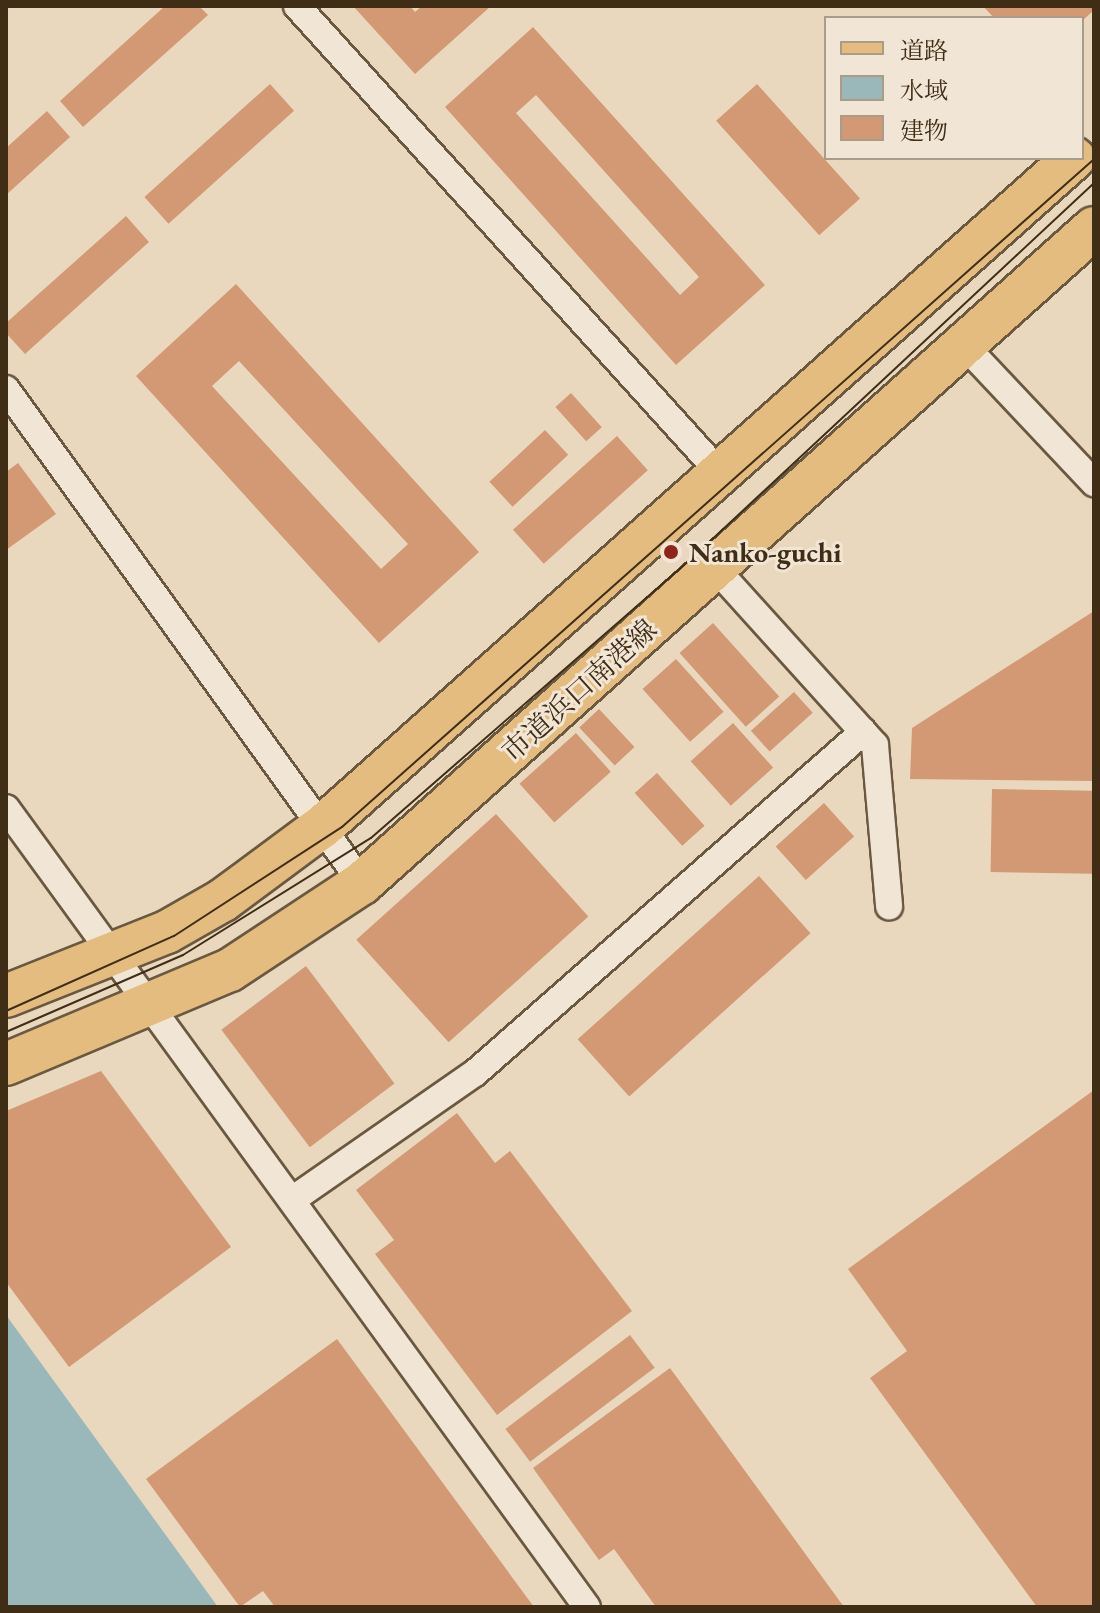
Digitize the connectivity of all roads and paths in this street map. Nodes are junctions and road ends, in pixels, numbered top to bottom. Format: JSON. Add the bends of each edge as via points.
{"nodes":[{"id":1,"x":297,"y":6,"type":"edge"},
{"id":2,"x":1072,"y":160,"type":"edge"},
{"id":3,"x":1094,"y":228,"type":"edge"},
{"id":4,"x":964,"y":345,"type":"junction"},
{"id":5,"x":6,"y":389,"type":"edge"},
{"id":6,"x":720,"y":473,"type":"junction"},
{"id":7,"x":1094,"y":483,"type":"edge"},
{"id":8,"x":716,"y":569,"type":"junction"},
{"id":9,"x":863,"y":732,"type":"junction"},
{"id":10,"x":6,"y":808,"type":"edge"},
{"id":11,"x":323,"y":826,"type":"junction"},
{"id":12,"x":362,"y":883,"type":"junction"},
{"id":13,"x":889,"y":906,"type":"dead end"},
{"id":14,"x":112,"y":954,"type":"junction"},
{"id":15,"x":6,"y":996,"type":"edge"},
{"id":16,"x":152,"y":1006,"type":"junction"},
{"id":17,"x":6,"y":1064,"type":"edge"},
{"id":18,"x":292,"y":1200,"type":"junction"},
{"id":19,"x":587,"y":1607,"type":"edge"}],
"edges":[{"from":1,"to":6,"type":"street"},
{"from":2,"to":6,"type":"main road"},
{"from":3,"to":4,"type":"main road","name":"市道浜口南港線"},
{"from":4,"to":7,"type":"street"},
{"from":4,"to":8,"type":"main road","name":"市道浜口南港線"},
{"from":5,"to":11,"type":"street"},
{"from":6,"to":11,"type":"main road"},
{"from":8,"to":9,"type":"street"},
{"from":8,"to":12,"type":"main road","name":"市道浜口南港線"},
{"from":9,"to":13,"type":"street","via":[[875,745]]},
{"from":9,"to":18,"type":"street","via":[[475,1073]]},
{"from":10,"to":14,"type":"street"},
{"from":11,"to":12,"type":"street"},
{"from":11,"to":14,"type":"main road","via":[[223,900]]},
{"from":12,"to":16,"type":"main road","name":"市道浜口南港線","via":[[277,943]]},
{"from":14,"to":15,"type":"main road"},
{"from":14,"to":16,"type":"street"},
{"from":16,"to":17,"type":"main road","name":"市道浜口南港線"},
{"from":16,"to":18,"type":"street"},
{"from":18,"to":19,"type":"street"}]}
